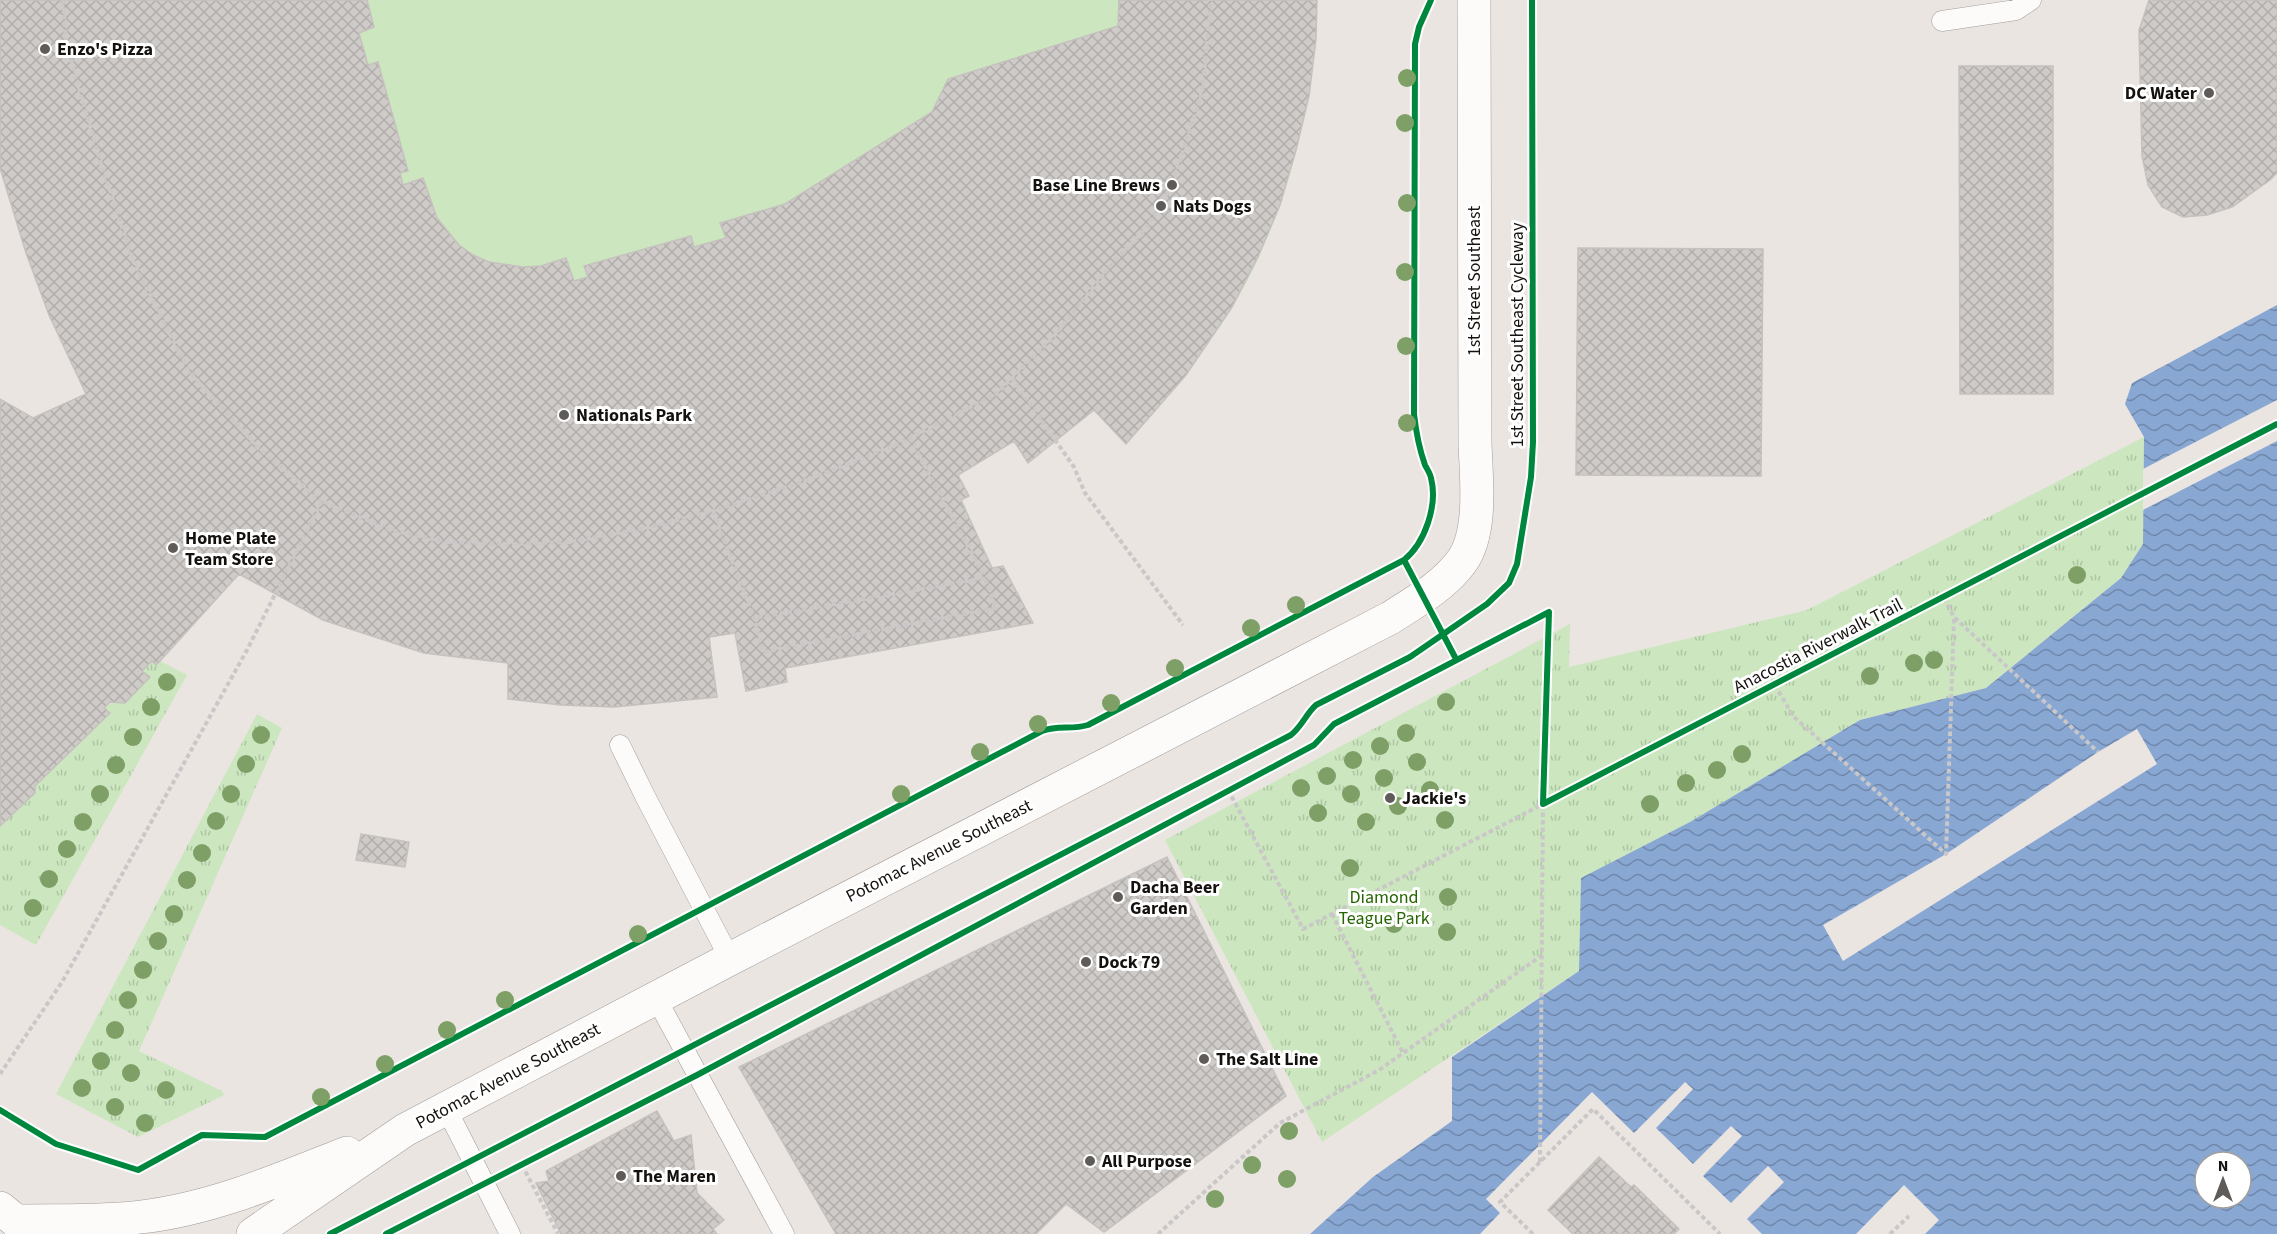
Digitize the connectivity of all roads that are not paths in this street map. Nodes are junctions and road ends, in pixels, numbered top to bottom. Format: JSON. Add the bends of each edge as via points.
{"nodes":[{"id":1,"x":1474,"y":0,"type":"edge"},
{"id":2,"x":2031,"y":0,"type":"edge"},
{"id":3,"x":1942,"y":21,"type":"dead end"},
{"id":4,"x":1464,"y":560,"type":"joint"},
{"id":5,"x":620,"y":745,"type":"dead end"},
{"id":6,"x":730,"y":959,"type":"junction"},
{"id":7,"x":656,"y":998,"type":"junction"},
{"id":8,"x":446,"y":1108,"type":"junction"},
{"id":9,"x":405,"y":1130,"type":"junction"},
{"id":10,"x":14,"y":1221,"type":"edge"},
{"id":11,"x":253,"y":1234,"type":"edge"},
{"id":12,"x":510,"y":1234,"type":"edge"},
{"id":13,"x":784,"y":1234,"type":"edge"}],
"edges":[{"from":1,"to":4,"type":"street","name":"1st Street Southeast","via":[[1477,501],[1472,540]]},
{"from":2,"to":3,"type":"lane","via":[[2016,10]]},
{"from":4,"to":6,"type":"street","name":"Potomac Avenue Southeast","via":[[1424,597],[1390,618]]},
{"from":5,"to":6,"type":"lane"},
{"from":6,"to":7,"type":"street","name":"Potomac Avenue Southeast"},
{"from":7,"to":8,"type":"street","name":"Potomac Avenue Southeast"},
{"from":7,"to":13,"type":"lane"},
{"from":8,"to":9,"type":"street","name":"Potomac Avenue Southeast"},
{"from":8,"to":12,"type":"lane"},
{"from":9,"to":10,"type":"street","name":"Potomac Avenue Southeast","via":[[282,1179],[205,1204],[140,1218]]},
{"from":9,"to":11,"type":"street","name":"Potomac Avenue Southeast"}]}
